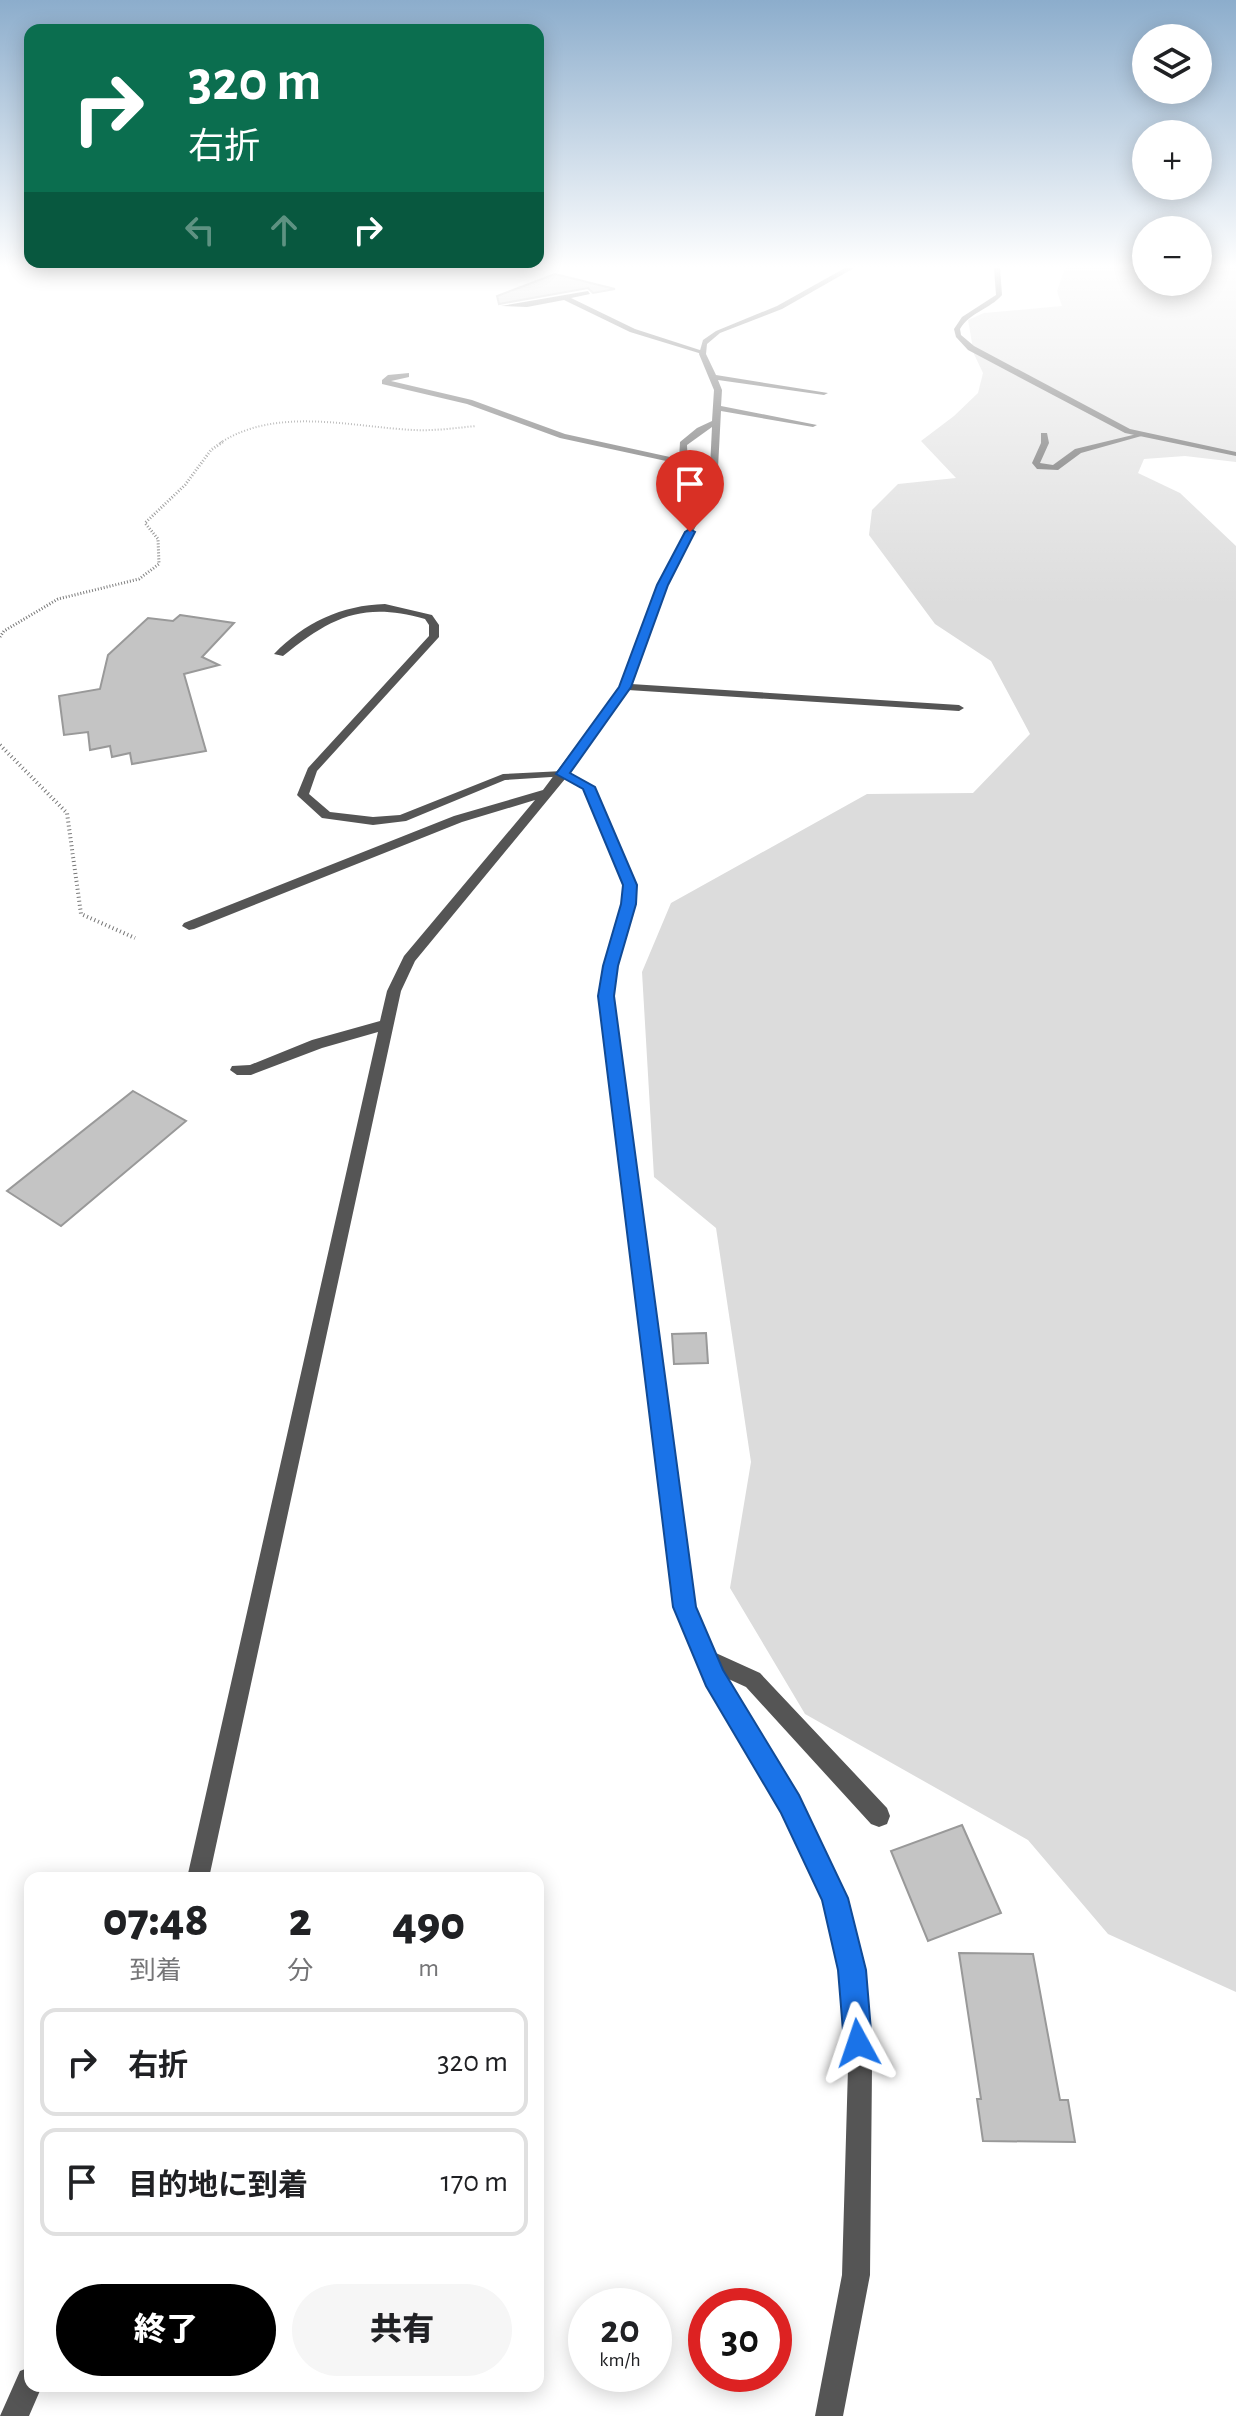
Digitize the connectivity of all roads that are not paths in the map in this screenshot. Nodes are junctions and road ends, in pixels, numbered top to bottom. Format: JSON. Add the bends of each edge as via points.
{"nodes":[{"id":1,"x":387,"y":381,"type":"edge"},
{"id":2,"x":715,"y":381,"type":"edge"},
{"id":3,"x":741,"y":381,"type":"edge"},
{"id":4,"x":1030,"y":381,"type":"edge"},
{"id":5,"x":824,"y":393,"type":"dead end"},
{"id":6,"x":717,"y":415,"type":"junction"},
{"id":7,"x":813,"y":425,"type":"dead end"},
{"id":8,"x":1044,"y":435,"type":"dead end"},
{"id":9,"x":1141,"y":435,"type":"junction"},
{"id":10,"x":1236,"y":454,"type":"edge"},
{"id":11,"x":681,"y":462,"type":"junction"},
{"id":12,"x":708,"y":493,"type":"junction"},
{"id":13,"x":279,"y":654,"type":"dead end"},
{"id":14,"x":625,"y":687,"type":"junction"},
{"id":15,"x":959,"y":708,"type":"dead end"},
{"id":16,"x":563,"y":774,"type":"junction"},
{"id":17,"x":547,"y":792,"type":"junction"},
{"id":18,"x":189,"y":926,"type":"dead end"},
{"id":19,"x":385,"y":1025,"type":"junction"},
{"id":20,"x":237,"y":1070,"type":"dead end"},
{"id":21,"x":707,"y":1659,"type":"junction"},
{"id":22,"x":879,"y":1816,"type":"dead end"},
{"id":23,"x":199,"y":1872,"type":"edge"},
{"id":24,"x":25,"y":2392,"type":"edge"},
{"id":25,"x":14,"y":2416,"type":"edge"},
{"id":26,"x":829,"y":2416,"type":"edge"}],
"edges":[{"from":1,"to":11,"type":"street","via":[[469,402],[563,436]]},
{"from":2,"to":6,"type":"street"},
{"from":3,"to":5,"type":"street"},
{"from":4,"to":9,"type":"street"},
{"from":6,"to":7,"type":"street"},
{"from":6,"to":11,"type":"street","via":[[683,444]]},
{"from":6,"to":12,"type":"street"},
{"from":8,"to":9,"type":"street","via":[[1036,463],[1052,468],[1078,451]]},
{"from":9,"to":10,"type":"street"},
{"from":11,"to":12,"type":"street"},
{"from":12,"to":14,"type":"street","via":[[662,585]]},
{"from":13,"to":16,"type":"street","via":[[307,630],[345,610],[393,607],[429,617],[434,625],[434,637],[312,770],[303,795],[326,815],[373,821],[402,818],[503,777]]},
{"from":14,"to":15,"type":"street"},
{"from":14,"to":16,"type":"street"},
{"from":16,"to":17,"type":"street"},
{"from":16,"to":21,"type":"street","via":[[588,787],[630,885],[606,996],[684,1607]]},
{"from":17,"to":18,"type":"street","via":[[458,819]]},
{"from":17,"to":19,"type":"street","via":[[409,959]]},
{"from":19,"to":20,"type":"street","via":[[251,1070]]},
{"from":19,"to":23,"type":"street"},
{"from":21,"to":22,"type":"street","via":[[753,1680]]},
{"from":21,"to":26,"type":"street","via":[[790,1804],[834,1898],[852,1970],[860,2068],[856,2275]]},
{"from":24,"to":25,"type":"street"}]}
